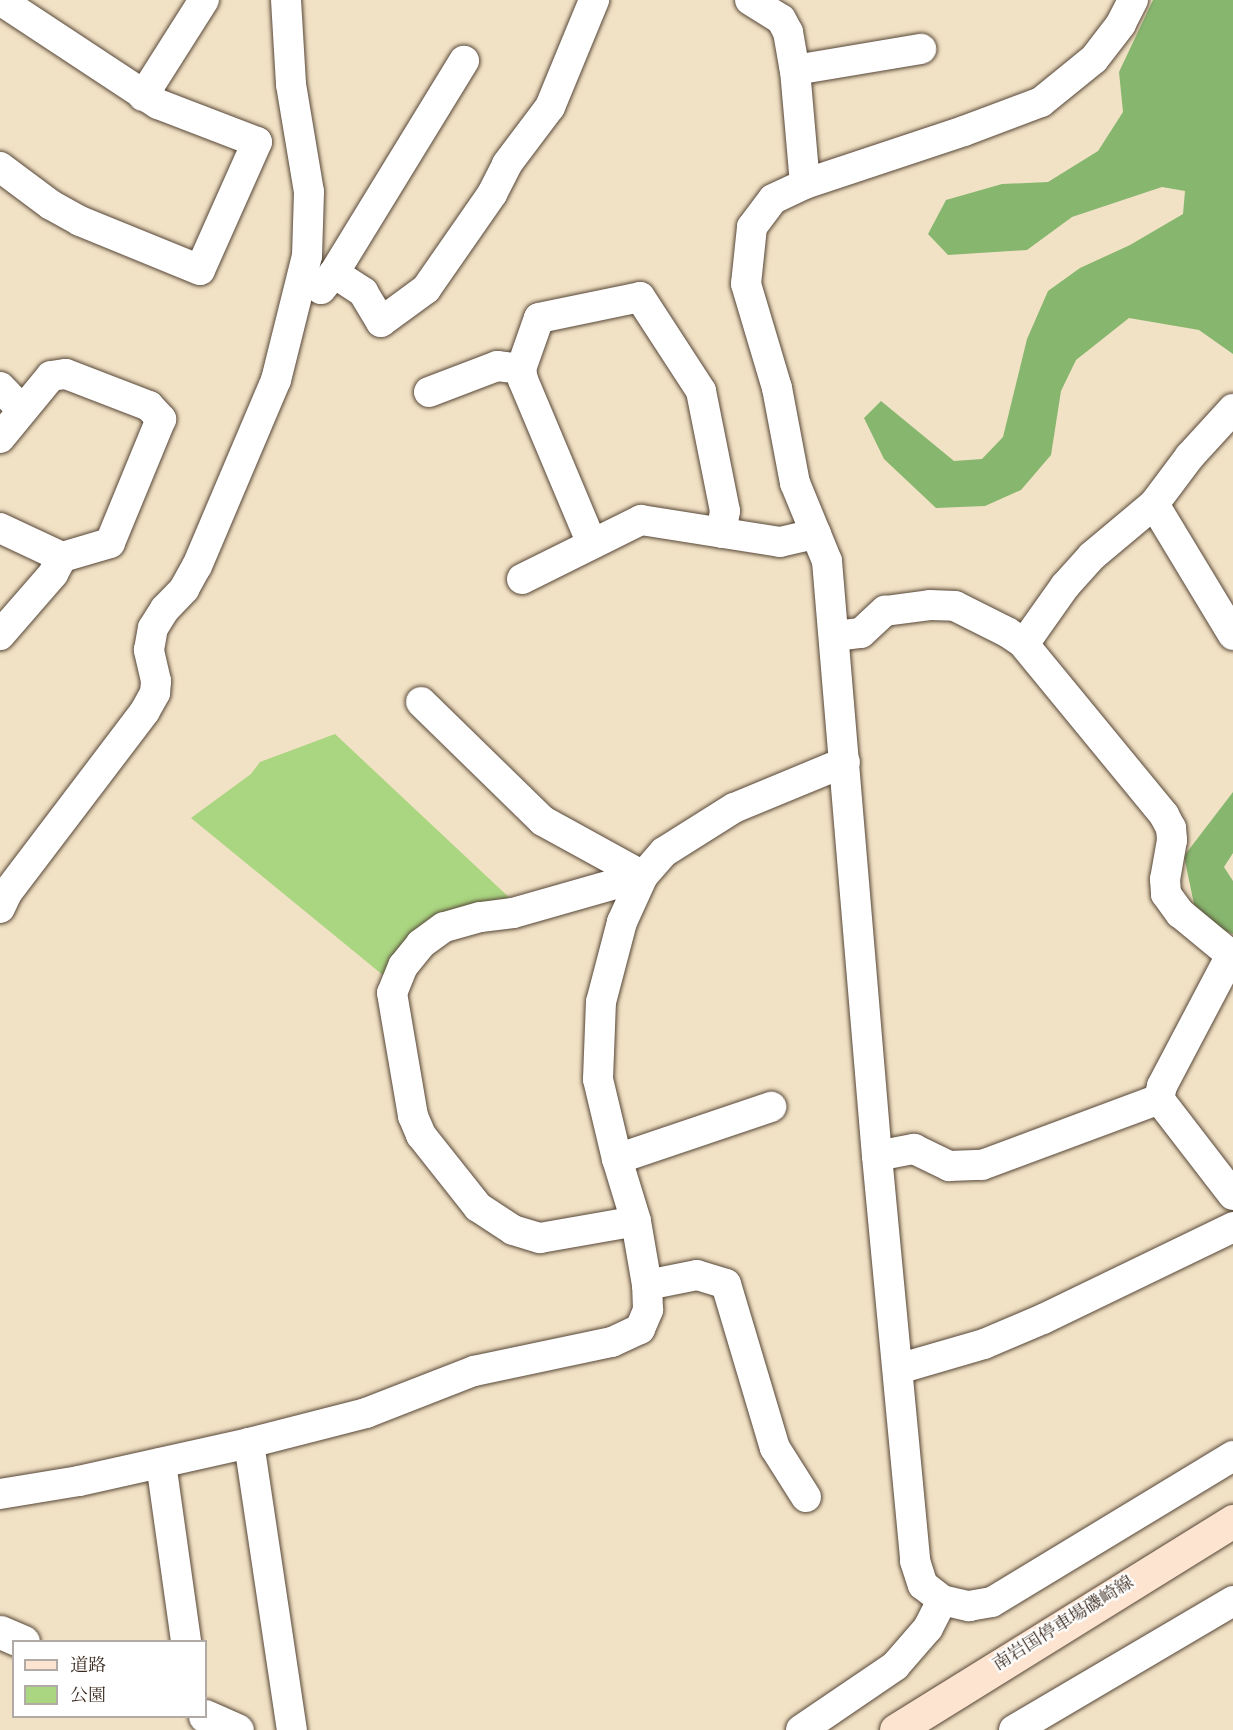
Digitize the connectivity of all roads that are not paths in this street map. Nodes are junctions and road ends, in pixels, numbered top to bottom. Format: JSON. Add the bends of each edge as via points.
{"nodes":[{"id":1,"x":204,"y":0,"type":"edge"},
{"id":2,"x":286,"y":0,"type":"edge"},
{"id":3,"x":594,"y":0,"type":"edge"},
{"id":4,"x":750,"y":0,"type":"edge"},
{"id":5,"x":1133,"y":0,"type":"edge"},
{"id":6,"x":14,"y":4,"type":"edge"},
{"id":7,"x":921,"y":49,"type":"dead end"},
{"id":8,"x":465,"y":61,"type":"dead end"},
{"id":9,"x":795,"y":70,"type":"junction"},
{"id":10,"x":143,"y":96,"type":"junction"},
{"id":11,"x":0,"y":167,"type":"edge"},
{"id":12,"x":805,"y":184,"type":"junction"},
{"id":13,"x":334,"y":273,"type":"junction"},
{"id":14,"x":296,"y":311,"type":"junction"},
{"id":15,"x":521,"y":369,"type":"junction"},
{"id":16,"x":0,"y":387,"type":"edge"},
{"id":17,"x":429,"y":392,"type":"dead end"},
{"id":18,"x":1233,"y":409,"type":"edge"},
{"id":19,"x":22,"y":410,"type":"junction"},
{"id":20,"x":0,"y":438,"type":"edge"},
{"id":21,"x":1154,"y":504,"type":"junction"},
{"id":22,"x":0,"y":528,"type":"edge"},
{"id":23,"x":721,"y":534,"type":"junction"},
{"id":24,"x":816,"y":534,"type":"junction"},
{"id":25,"x":592,"y":544,"type":"junction"},
{"id":26,"x":62,"y":557,"type":"junction"},
{"id":27,"x":522,"y":579,"type":"dead end"},
{"id":28,"x":0,"y":635,"type":"edge"},
{"id":29,"x":1233,"y":635,"type":"edge"},
{"id":30,"x":835,"y":636,"type":"junction"},
{"id":31,"x":1022,"y":642,"type":"junction"},
{"id":32,"x":421,"y":702,"type":"dead end"},
{"id":33,"x":845,"y":762,"type":"junction"},
{"id":34,"x":643,"y":876,"type":"junction"},
{"id":35,"x":0,"y":908,"type":"edge"},
{"id":36,"x":1232,"y":955,"type":"edge"},
{"id":37,"x":1159,"y":1099,"type":"junction"},
{"id":38,"x":771,"y":1107,"type":"dead end"},
{"id":39,"x":876,"y":1156,"type":"junction"},
{"id":40,"x":617,"y":1159,"type":"junction"},
{"id":41,"x":1233,"y":1195,"type":"edge"},
{"id":42,"x":636,"y":1221,"type":"junction"},
{"id":43,"x":1233,"y":1227,"type":"edge"},
{"id":44,"x":647,"y":1285,"type":"junction"},
{"id":45,"x":897,"y":1369,"type":"junction"},
{"id":46,"x":249,"y":1443,"type":"junction"},
{"id":47,"x":1233,"y":1456,"type":"edge"},
{"id":48,"x":161,"y":1463,"type":"junction"},
{"id":49,"x":0,"y":1494,"type":"edge"},
{"id":50,"x":806,"y":1497,"type":"dead end"},
{"id":51,"x":1233,"y":1521,"type":"edge"},
{"id":52,"x":942,"y":1600,"type":"junction"},
{"id":53,"x":1233,"y":1601,"type":"edge"},
{"id":54,"x":0,"y":1632,"type":"edge"},
{"id":55,"x":20,"y":1640,"type":"edge"},
{"id":56,"x":186,"y":1640,"type":"edge"},
{"id":57,"x":207,"y":1717,"type":"edge"},
{"id":58,"x":237,"y":1730,"type":"edge"},
{"id":59,"x":292,"y":1730,"type":"edge"},
{"id":60,"x":801,"y":1730,"type":"edge"},
{"id":61,"x":896,"y":1730,"type":"edge"},
{"id":62,"x":1014,"y":1730,"type":"edge"}],
"edges":[{"from":1,"to":10,"type":"street"},
{"from":2,"to":14,"type":"street","via":[[291,84],[309,192],[307,256]]},
{"from":3,"to":13,"type":"street","via":[[550,107],[507,164],[492,194],[426,289],[381,322],[363,292]]},
{"from":4,"to":9,"type":"street","via":[[782,19]]},
{"from":5,"to":12,"type":"street","via":[[1121,24],[1094,59],[1041,102]]},
{"from":6,"to":10,"type":"street"},
{"from":7,"to":9,"type":"street"},
{"from":8,"to":13,"type":"street"},
{"from":9,"to":12,"type":"street"},
{"from":10,"to":11,"type":"street","via":[[256,142],[200,270],[80,221]]},
{"from":12,"to":24,"type":"street","via":[[773,199],[752,227],[746,284],[777,388],[795,483]]},
{"from":13,"to":14,"type":"street","via":[[308,306]]},
{"from":14,"to":35,"type":"street","via":[[276,380],[197,566],[153,628],[149,650],[155,693],[7,893]]},
{"from":15,"to":17,"type":"street","via":[[497,366]]},
{"from":15,"to":23,"type":"street","via":[[539,318],[640,297],[701,391],[725,511]]},
{"from":15,"to":25,"type":"street"},
{"from":16,"to":19,"type":"street"},
{"from":18,"to":21,"type":"street","via":[[1190,456]]},
{"from":19,"to":20,"type":"street"},
{"from":19,"to":26,"type":"street","via":[[51,376],[66,374],[149,405],[161,418],[110,543]]},
{"from":21,"to":29,"type":"street"},
{"from":21,"to":31,"type":"street","via":[[1092,556]]},
{"from":22,"to":26,"type":"street"},
{"from":23,"to":24,"type":"street","via":[[780,542]]},
{"from":23,"to":25,"type":"street","via":[[641,519]]},
{"from":24,"to":30,"type":"street","via":[[827,561]]},
{"from":25,"to":27,"type":"street"},
{"from":26,"to":28,"type":"street","via":[[53,574]]},
{"from":30,"to":31,"type":"street","via":[[861,633],[885,611],[930,604],[955,606]]},
{"from":30,"to":33,"type":"street"},
{"from":31,"to":36,"type":"street","via":[[1164,814],[1172,840],[1166,894],[1180,913]]},
{"from":32,"to":34,"type":"street","via":[[543,821]]},
{"from":33,"to":34,"type":"street","via":[[734,808],[664,852]]},
{"from":33,"to":39,"type":"street"},
{"from":34,"to":40,"type":"street","via":[[622,922],[601,1002],[598,1079]]},
{"from":34,"to":42,"type":"street","via":[[513,913],[444,927],[409,959],[392,993],[413,1116],[421,1135],[478,1207],[513,1230],[540,1238]]},
{"from":36,"to":37,"type":"street","via":[[1162,1086]]},
{"from":37,"to":39,"type":"street","via":[[982,1165],[949,1166],[914,1149]]},
{"from":37,"to":41,"type":"street"},
{"from":38,"to":40,"type":"street"},
{"from":39,"to":45,"type":"street"},
{"from":40,"to":42,"type":"street"},
{"from":42,"to":44,"type":"street"},
{"from":43,"to":45,"type":"street","via":[[984,1344]]},
{"from":44,"to":46,"type":"street","via":[[648,1310],[640,1329],[612,1342],[474,1371],[366,1413]]},
{"from":44,"to":50,"type":"street","via":[[697,1275],[726,1284],[774,1448]]},
{"from":45,"to":52,"type":"street","via":[[915,1561],[923,1585]]},
{"from":46,"to":48,"type":"street"},
{"from":46,"to":59,"type":"street"},
{"from":47,"to":52,"type":"street","via":[[992,1602],[969,1606]]},
{"from":48,"to":49,"type":"street"},
{"from":48,"to":56,"type":"street"},
{"from":51,"to":61,"type":"main road","name":"南岩国停車場磯崎線"},
{"from":52,"to":60,"type":"street","via":[[928,1628],[895,1666]]},
{"from":53,"to":62,"type":"street"},
{"from":54,"to":55,"type":"street"},
{"from":57,"to":58,"type":"street"}]}
